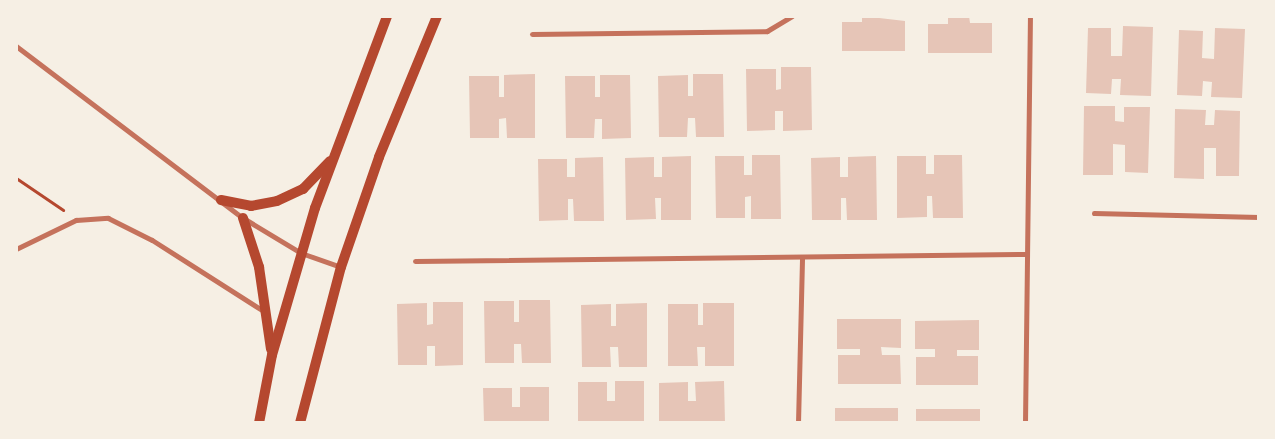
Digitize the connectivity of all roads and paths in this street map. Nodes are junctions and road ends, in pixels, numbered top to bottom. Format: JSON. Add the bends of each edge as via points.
{"nodes":[{"id":1,"x":387,"y":16,"type":"edge"},
{"id":2,"x":437,"y":16,"type":"edge"},
{"id":3,"x":792,"y":16,"type":"edge"},
{"id":4,"x":1030,"y":16,"type":"edge"},
{"id":5,"x":532,"y":34,"type":"dead end"},
{"id":6,"x":16,"y":46,"type":"edge"},
{"id":7,"x":332,"y":158,"type":"junction"},
{"id":8,"x":16,"y":178,"type":"edge"},
{"id":9,"x":221,"y":200,"type":"junction"},
{"id":10,"x":1094,"y":214,"type":"dead end"},
{"id":11,"x":1259,"y":217,"type":"edge"},
{"id":12,"x":243,"y":218,"type":"junction"},
{"id":13,"x":76,"y":220,"type":"junction"},
{"id":14,"x":16,"y":249,"type":"edge"},
{"id":15,"x":301,"y":253,"type":"junction"},
{"id":16,"x":1026,"y":254,"type":"junction"},
{"id":17,"x":802,"y":257,"type":"junction"},
{"id":18,"x":415,"y":262,"type":"dead end"},
{"id":19,"x":342,"y":267,"type":"junction"},
{"id":20,"x":267,"y":313,"type":"junction"},
{"id":21,"x":272,"y":355,"type":"junction"},
{"id":22,"x":259,"y":423,"type":"edge"},
{"id":23,"x":300,"y":423,"type":"edge"},
{"id":24,"x":798,"y":423,"type":"edge"},
{"id":25,"x":1026,"y":423,"type":"edge"}],
"edges":[{"from":1,"to":7,"type":"main road"},
{"from":2,"to":19,"type":"main road","via":[[379,157]]},
{"from":3,"to":5,"type":"street","via":[[767,31]]},
{"from":4,"to":16,"type":"street"},
{"from":6,"to":9,"type":"street"},
{"from":7,"to":9,"type":"main road","via":[[303,189],[277,201],[252,206]]},
{"from":7,"to":15,"type":"main road"},
{"from":8,"to":13,"type":"path"},
{"from":9,"to":12,"type":"street"},
{"from":10,"to":11,"type":"street"},
{"from":12,"to":15,"type":"street"},
{"from":12,"to":20,"type":"main road","via":[[255,251]]},
{"from":13,"to":14,"type":"street"},
{"from":13,"to":20,"type":"street","via":[[108,218],[122,223]]},
{"from":15,"to":19,"type":"street"},
{"from":15,"to":21,"type":"main road"},
{"from":16,"to":17,"type":"street"},
{"from":16,"to":25,"type":"street"},
{"from":17,"to":18,"type":"street"},
{"from":17,"to":24,"type":"street"},
{"from":19,"to":23,"type":"main road"},
{"from":20,"to":21,"type":"main road"},
{"from":21,"to":22,"type":"main road"}]}
